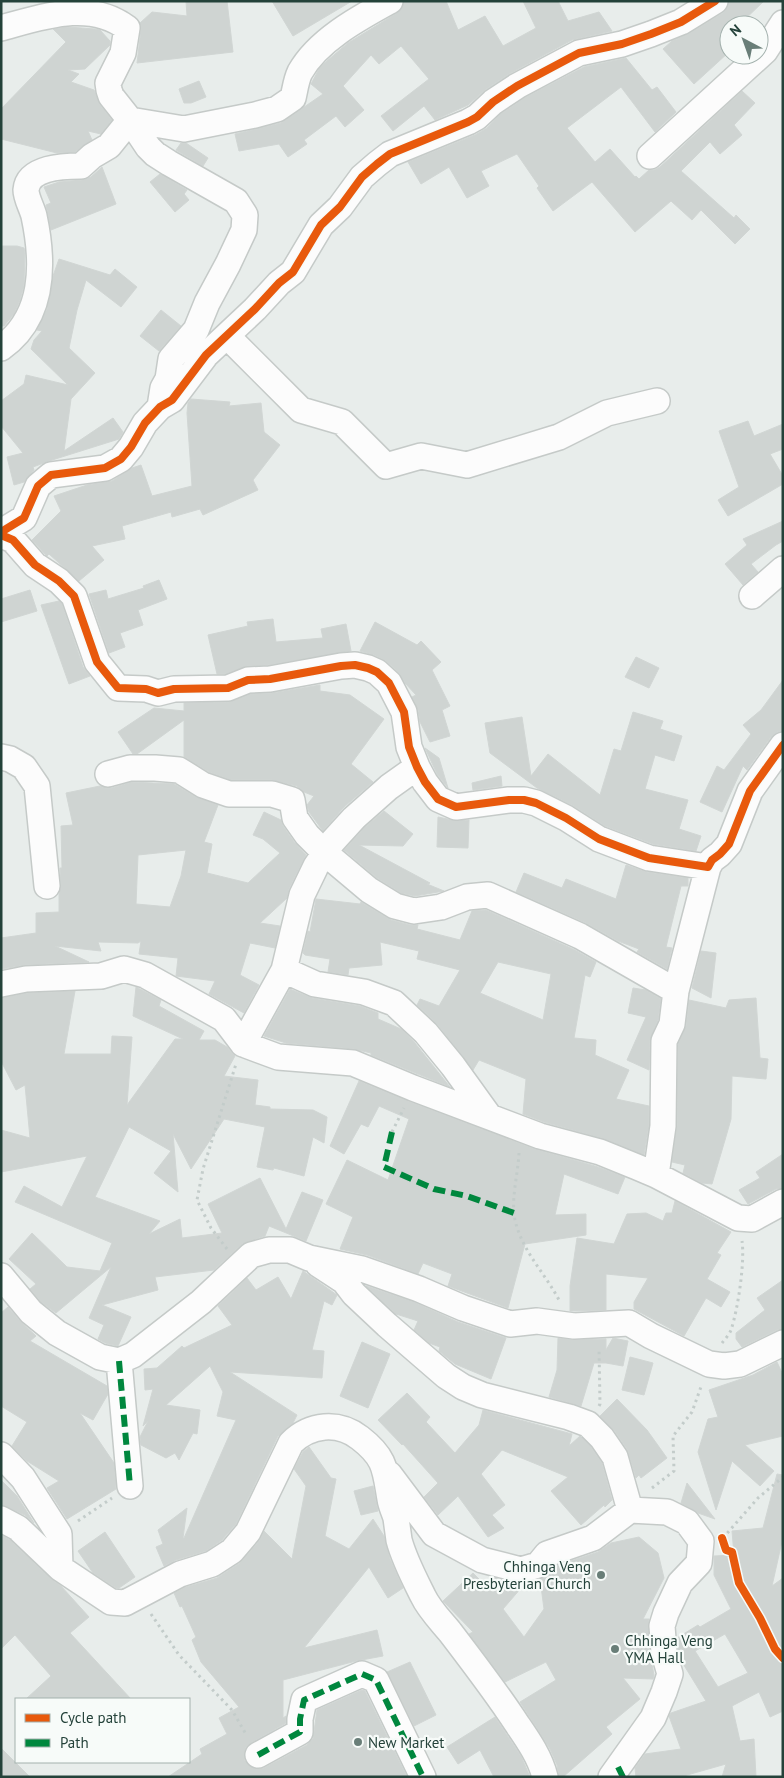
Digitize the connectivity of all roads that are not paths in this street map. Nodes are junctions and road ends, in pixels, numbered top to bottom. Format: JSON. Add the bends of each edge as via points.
{"nodes":[{"id":1,"x":390,"y":1,"type":"edge"},
{"id":2,"x":715,"y":1,"type":"edge"},
{"id":3,"x":783,"y":23,"type":"edge"},
{"id":4,"x":1,"y":28,"type":"edge"},
{"id":5,"x":130,"y":120,"type":"junction"},
{"id":6,"x":650,"y":156,"type":"dead end"},
{"id":7,"x":227,"y":336,"type":"junction"},
{"id":8,"x":1,"y":348,"type":"edge"},
{"id":9,"x":657,"y":401,"type":"dead end"},
{"id":10,"x":160,"y":407,"type":"junction"},
{"id":11,"x":1,"y":533,"type":"edge"},
{"id":12,"x":783,"y":569,"type":"edge"},
{"id":13,"x":752,"y":596,"type":"dead end"},
{"id":14,"x":783,"y":745,"type":"edge"},
{"id":15,"x":1,"y":757,"type":"edge"},
{"id":16,"x":417,"y":767,"type":"junction"},
{"id":17,"x":108,"y":774,"type":"dead end"},
{"id":18,"x":325,"y":853,"type":"junction"},
{"id":19,"x":708,"y":867,"type":"junction"},
{"id":20,"x":47,"y":886,"type":"dead end"},
{"id":21,"x":284,"y":970,"type":"junction"},
{"id":22,"x":1,"y":984,"type":"edge"},
{"id":23,"x":676,"y":991,"type":"junction"},
{"id":24,"x":243,"y":1044,"type":"junction"},
{"id":25,"x":490,"y":1116,"type":"junction"},
{"id":26,"x":656,"y":1175,"type":"junction"},
{"id":27,"x":783,"y":1202,"type":"edge"},
{"id":28,"x":309,"y":1258,"type":"junction"},
{"id":29,"x":1,"y":1276,"type":"edge"},
{"id":30,"x":783,"y":1343,"type":"edge"},
{"id":31,"x":119,"y":1361,"type":"junction"},
{"id":32,"x":1,"y":1455,"type":"edge"},
{"id":33,"x":386,"y":1471,"type":"junction"},
{"id":34,"x":130,"y":1486,"type":"road end"},
{"id":35,"x":630,"y":1510,"type":"junction"},
{"id":36,"x":1,"y":1519,"type":"edge"},
{"id":37,"x":60,"y":1568,"type":"junction"},
{"id":38,"x":258,"y":1755,"type":"road end"},
{"id":39,"x":618,"y":1774,"type":"edge"},
{"id":40,"x":423,"y":1777,"type":"edge"},
{"id":41,"x":545,"y":1777,"type":"edge"}],
"edges":[{"from":1,"to":5,"type":"street","via":[[348,24],[318,50],[300,74],[293,98],[277,108],[184,129]]},
{"from":2,"to":7,"type":"street","via":[[681,22],[622,44],[579,54],[517,86],[468,122],[390,154],[362,177],[322,225],[293,272]]},
{"from":3,"to":6,"type":"street","via":[[765,51]]},
{"from":4,"to":5,"type":"street","via":[[56,8],[74,5],[107,10],[127,28],[123,53],[108,83],[115,102]]},
{"from":5,"to":8,"type":"street","via":[[109,146],[81,166],[48,168],[30,181],[26,191],[34,215],[37,241],[37,295],[17,335]]},
{"from":5,"to":10,"type":"street","via":[[155,154],[236,201],[245,214],[244,230],[206,303],[196,330],[171,359]]},
{"from":7,"to":9,"type":"street","via":[[300,410],[342,422],[386,466],[421,456],[467,465],[559,438],[607,413]]},
{"from":7,"to":10,"type":"street","via":[[206,355],[172,400]]},
{"from":10,"to":11,"type":"street","via":[[121,459],[106,468],[51,475],[38,486],[24,518]]},
{"from":11,"to":16,"type":"street","via":[[13,540],[35,565],[74,596],[97,662],[118,688],[146,688],[158,692],[191,687],[228,688],[248,680],[341,666],[368,668],[389,684],[404,712],[409,748]]},
{"from":12,"to":13,"type":"street"},
{"from":14,"to":19,"type":"street","via":[[750,791],[729,844]]},
{"from":15,"to":20,"type":"street","via":[[24,767],[37,786]]},
{"from":16,"to":18,"type":"street","via":[[354,818]]},
{"from":16,"to":19,"type":"street","via":[[438,799],[456,807],[524,800],[566,818],[599,839],[649,858]]},
{"from":17,"to":18,"type":"street","via":[[130,768],[179,770],[228,794],[272,794],[292,800],[295,818]]},
{"from":18,"to":21,"type":"street","via":[[302,895]]},
{"from":18,"to":23,"type":"street","via":[[368,890],[395,906],[414,911],[488,895],[580,936]]},
{"from":19,"to":23,"type":"street"},
{"from":21,"to":24,"type":"street"},
{"from":21,"to":25,"type":"street","via":[[315,984],[364,992],[394,1004],[426,1033]]},
{"from":22,"to":24,"type":"street","via":[[26,979],[101,976],[124,969],[145,975],[224,1019]]},
{"from":23,"to":26,"type":"street","via":[[672,1024],[664,1041],[662,1126]]},
{"from":24,"to":25,"type":"street","via":[[278,1057],[353,1063]]},
{"from":25,"to":26,"type":"street","via":[[540,1136],[600,1152]]},
{"from":26,"to":27,"type":"street","via":[[738,1218],[752,1219]]},
{"from":28,"to":30,"type":"street","via":[[362,1269],[510,1324],[537,1321],[574,1326],[629,1322],[709,1364],[740,1364]]},
{"from":28,"to":31,"type":"street","via":[[290,1250],[268,1250],[251,1255],[193,1308],[133,1355]]},
{"from":28,"to":35,"type":"street","via":[[344,1281],[387,1325],[463,1387],[588,1424],[615,1457]]},
{"from":29,"to":31,"type":"street","via":[[43,1323],[100,1357]]},
{"from":31,"to":34,"type":"street"},
{"from":32,"to":37,"type":"street","via":[[23,1478],[59,1534]]},
{"from":33,"to":35,"type":"street","via":[[434,1534],[482,1560],[521,1570],[538,1566],[547,1554],[593,1538]]},
{"from":33,"to":37,"type":"street","via":[[370,1448],[348,1430],[337,1427],[308,1430],[291,1443],[241,1542],[212,1564],[180,1574],[125,1603],[112,1602]]},
{"from":33,"to":41,"type":"street","via":[[399,1540],[424,1598],[498,1696],[534,1750]]},
{"from":35,"to":39,"type":"street","via":[[667,1512],[687,1522],[701,1541],[699,1562],[680,1583],[662,1626],[670,1674],[653,1718]]},
{"from":36,"to":37,"type":"street","via":[[18,1528]]},
{"from":38,"to":40,"type":"street","via":[[300,1732],[304,1700],[362,1674],[376,1680]]}]}
